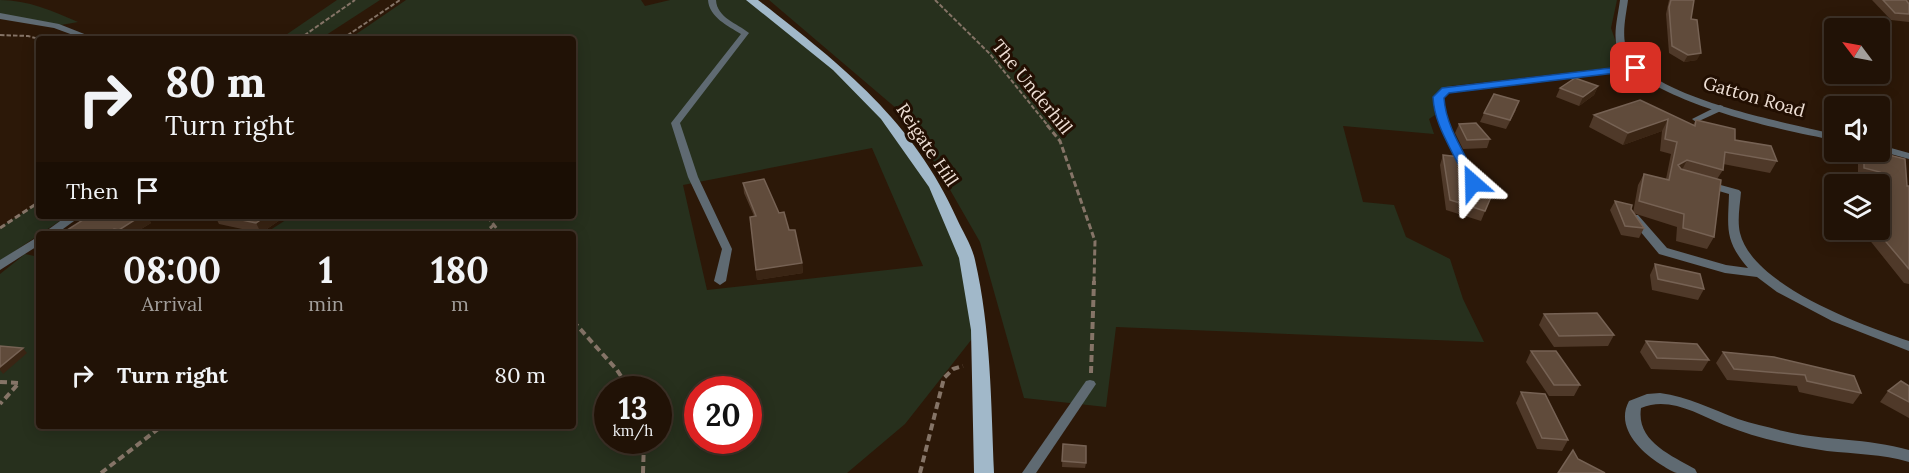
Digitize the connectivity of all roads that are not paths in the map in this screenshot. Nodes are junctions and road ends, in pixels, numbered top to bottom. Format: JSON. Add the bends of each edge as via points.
{"nodes":[{"id":1,"x":712,"y":0,"type":"edge"},
{"id":2,"x":751,"y":0,"type":"edge"},
{"id":3,"x":1624,"y":0,"type":"edge"},
{"id":4,"x":0,"y":16,"type":"edge"},
{"id":5,"x":84,"y":36,"type":"edge"},
{"id":6,"x":1636,"y":68,"type":"junction"},
{"id":7,"x":1720,"y":108,"type":"junction"},
{"id":8,"x":1696,"y":119,"type":"edge"},
{"id":9,"x":1824,"y":134,"type":"edge"},
{"id":10,"x":1890,"y":151,"type":"edge"},
{"id":11,"x":1909,"y":156,"type":"edge"},
{"id":12,"x":1690,"y":179,"type":"edge"},
{"id":13,"x":1473,"y":183,"type":"dead end"},
{"id":14,"x":1634,"y":217,"type":"edge"},
{"id":15,"x":70,"y":219,"type":"edge"},
{"id":16,"x":52,"y":231,"type":"edge"},
{"id":17,"x":36,"y":242,"type":"edge"},
{"id":18,"x":0,"y":266,"type":"edge"},
{"id":19,"x":1760,"y":273,"type":"junction"},
{"id":20,"x":720,"y":281,"type":"dead end"},
{"id":21,"x":1909,"y":346,"type":"edge"},
{"id":22,"x":1090,"y":384,"type":"road end"},
{"id":23,"x":1909,"y":456,"type":"edge"},
{"id":24,"x":984,"y":473,"type":"edge"},
{"id":25,"x":1029,"y":473,"type":"edge"},
{"id":26,"x":1689,"y":473,"type":"edge"}],
"edges":[{"from":1,"to":20,"type":"lane","via":[[722,19],[745,33],[675,123],[693,177],[727,249]]},
{"from":2,"to":24,"type":"main road","name":"Reigate Hill","via":[[837,68],[885,116],[936,188],[967,258],[979,330]]},
{"from":3,"to":6,"type":"street","name":"Gatton Road","via":[[1619,37],[1625,56]]},
{"from":4,"to":5,"type":"street","via":[[56,26]]},
{"from":6,"to":7,"type":"street","name":"Gatton Road","via":[[1666,86]]},
{"from":6,"to":13,"type":"lane","via":[[1446,90],[1438,97],[1439,105],[1451,142]]},
{"from":7,"to":8,"type":"lane"},
{"from":7,"to":9,"type":"street","name":"Gatton Road"},
{"from":10,"to":11,"type":"street"},
{"from":12,"to":19,"type":"street","via":[[1735,192],[1734,235],[1744,258]]},
{"from":14,"to":19,"type":"street","via":[[1663,251],[1725,269]]},
{"from":15,"to":16,"type":"street"},
{"from":17,"to":18,"type":"street"},
{"from":19,"to":21,"type":"street","via":[[1814,307]]},
{"from":22,"to":25,"type":"lane"},
{"from":23,"to":26,"type":"street","via":[[1888,449],[1802,441],[1659,398],[1634,405],[1630,417],[1634,431],[1664,459]]}]}
